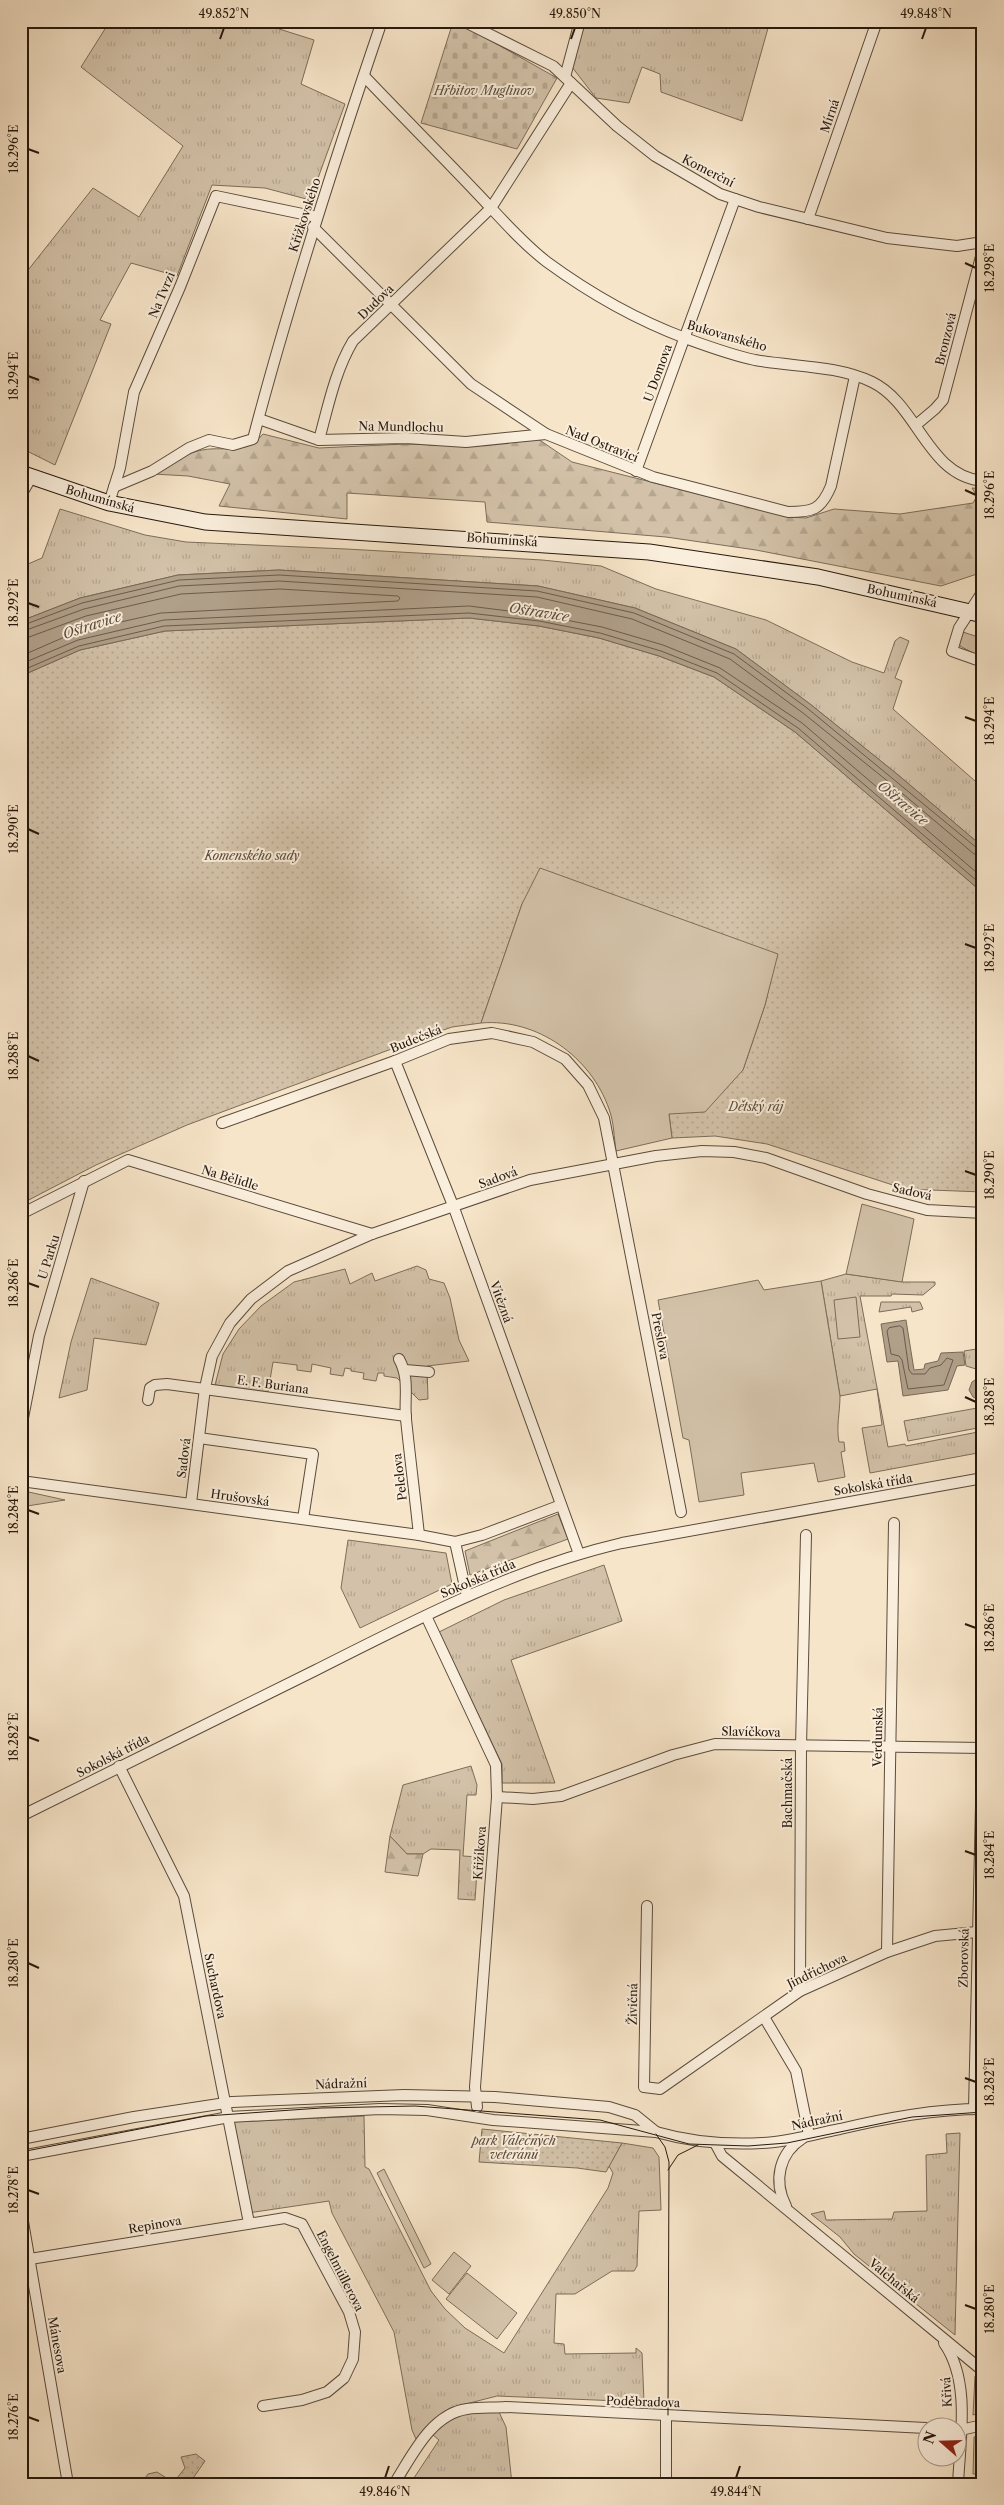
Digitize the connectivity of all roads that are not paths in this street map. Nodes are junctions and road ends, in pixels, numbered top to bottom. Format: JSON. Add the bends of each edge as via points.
{"nodes":[{"id":1,"x":382,"y":21,"type":"edge"},
{"id":2,"x":463,"y":21,"type":"edge"},
{"id":3,"x":580,"y":21,"type":"edge"},
{"id":4,"x":877,"y":21,"type":"edge"},
{"id":5,"x":479,"y":25,"type":"edge"},
{"id":6,"x":364,"y":76,"type":"junction"},
{"id":7,"x":568,"y":80,"type":"junction"},
{"id":8,"x":735,"y":199,"type":"junction"},
{"id":9,"x":491,"y":208,"type":"junction"},
{"id":10,"x":317,"y":216,"type":"junction"},
{"id":11,"x":808,"y":219,"type":"junction"},
{"id":12,"x":313,"y":227,"type":"junction"},
{"id":13,"x":983,"y":242,"type":"edge"},
{"id":14,"x":983,"y":249,"type":"edge"},
{"id":15,"x":391,"y":304,"type":"junction"},
{"id":16,"x":684,"y":338,"type":"junction"},
{"id":17,"x":855,"y":376,"type":"junction"},
{"id":18,"x":258,"y":419,"type":"junction"},
{"id":19,"x":916,"y":425,"type":"junction"},
{"id":20,"x":546,"y":434,"type":"junction"},
{"id":21,"x":319,"y":440,"type":"junction"},
{"id":22,"x":636,"y":471,"type":"junction"},
{"id":23,"x":26,"y":476,"type":"edge"},
{"id":24,"x":983,"y":481,"type":"edge"},
{"id":25,"x":114,"y":486,"type":"junction"},
{"id":26,"x":21,"y":495,"type":"edge"},
{"id":27,"x":109,"y":503,"type":"junction"},
{"id":28,"x":983,"y":591,"type":"edge"},
{"id":29,"x":976,"y":612,"type":"edge"},
{"id":30,"x":983,"y":662,"type":"edge"},
{"id":31,"x":394,"y":1062,"type":"junction"},
{"id":32,"x":222,"y":1123,"type":"dead end"},
{"id":33,"x":614,"y":1165,"type":"junction"},
{"id":34,"x":84,"y":1181,"type":"junction"},
{"id":35,"x":454,"y":1208,"type":"junction"},
{"id":36,"x":980,"y":1213,"type":"edge"},
{"id":37,"x":21,"y":1214,"type":"edge"},
{"id":38,"x":372,"y":1234,"type":"junction"},
{"id":39,"x":398,"y":1359,"type":"dead end"},
{"id":40,"x":405,"y":1370,"type":"junction"},
{"id":41,"x":428,"y":1372,"type":"dead end"},
{"id":42,"x":205,"y":1388,"type":"junction"},
{"id":43,"x":148,"y":1400,"type":"dead end"},
{"id":44,"x":406,"y":1416,"type":"junction"},
{"id":45,"x":21,"y":1428,"type":"edge"},
{"id":46,"x":199,"y":1438,"type":"junction"},
{"id":47,"x":983,"y":1478,"type":"edge"},
{"id":48,"x":21,"y":1481,"type":"edge"},
{"id":49,"x":191,"y":1503,"type":"junction"},
{"id":50,"x":561,"y":1505,"type":"junction"},
{"id":51,"x":681,"y":1512,"type":"dead end"},
{"id":52,"x":303,"y":1519,"type":"junction"},
{"id":53,"x":894,"y":1522,"type":"dead end"},
{"id":54,"x":419,"y":1535,"type":"junction"},
{"id":55,"x":806,"y":1535,"type":"dead end"},
{"id":56,"x":455,"y":1542,"type":"junction"},
{"id":57,"x":579,"y":1554,"type":"junction"},
{"id":58,"x":467,"y":1596,"type":"junction"},
{"id":59,"x":426,"y":1616,"type":"junction"},
{"id":60,"x":983,"y":1718,"type":"edge"},
{"id":61,"x":801,"y":1746,"type":"junction"},
{"id":62,"x":890,"y":1747,"type":"junction"},
{"id":63,"x":982,"y":1748,"type":"edge"},
{"id":64,"x":119,"y":1766,"type":"junction"},
{"id":65,"x":497,"y":1797,"type":"junction"},
{"id":66,"x":21,"y":1816,"type":"edge"},
{"id":67,"x":646,"y":1906,"type":"dead end"},
{"id":68,"x":977,"y":1932,"type":"junction"},
{"id":69,"x":887,"y":1952,"type":"junction"},
{"id":70,"x":800,"y":1991,"type":"junction"},
{"id":71,"x":764,"y":2017,"type":"junction"},
{"id":72,"x":660,"y":2089,"type":"joint"},
{"id":73,"x":475,"y":2096,"type":"junction"},
{"id":74,"x":226,"y":2102,"type":"junction"},
{"id":75,"x":477,"y":2107,"type":"dead end"},
{"id":76,"x":979,"y":2109,"type":"edge"},
{"id":77,"x":229,"y":2117,"type":"junction"},
{"id":78,"x":656,"y":2132,"type":"junction"},
{"id":79,"x":809,"y":2135,"type":"junction"},
{"id":80,"x":21,"y":2139,"type":"edge"},
{"id":81,"x":715,"y":2143,"type":"junction"},
{"id":82,"x":21,"y":2156,"type":"edge"},
{"id":83,"x":21,"y":2210,"type":"edge"},
{"id":84,"x":789,"y":2211,"type":"junction"},
{"id":85,"x":285,"y":2218,"type":"joint"},
{"id":86,"x":249,"y":2222,"type":"junction"},
{"id":87,"x":30,"y":2259,"type":"junction"},
{"id":88,"x":938,"y":2334,"type":"junction"},
{"id":89,"x":983,"y":2371,"type":"edge"},
{"id":90,"x":263,"y":2406,"type":"dead end"},
{"id":91,"x":666,"y":2415,"type":"junction"},
{"id":92,"x":958,"y":2418,"type":"edge"},
{"id":93,"x":983,"y":2424,"type":"edge"},
{"id":94,"x":916,"y":2428,"type":"edge"},
{"id":95,"x":966,"y":2429,"type":"edge"},
{"id":96,"x":958,"y":2468,"type":"edge"},
{"id":97,"x":68,"y":2484,"type":"edge"},
{"id":98,"x":394,"y":2484,"type":"edge"},
{"id":99,"x":666,"y":2484,"type":"edge"},
{"id":100,"x":958,"y":2484,"type":"edge"}],
"edges":[{"from":1,"to":6,"type":"street","name":"Křížkovského"},
{"from":2,"to":5,"type":"street","name":"Komerční"},
{"from":3,"to":7,"type":"street"},
{"from":4,"to":11,"type":"street","name":"Mírná"},
{"from":5,"to":7,"type":"street","name":"Komerční","via":[[553,66]]},
{"from":6,"to":9,"type":"street","name":"Bukovanského"},
{"from":6,"to":10,"type":"street","name":"Křížkovského"},
{"from":7,"to":8,"type":"street","name":"Komerční","via":[[655,156],[712,190]]},
{"from":7,"to":9,"type":"street"},
{"from":8,"to":11,"type":"street","name":"Komerční"},
{"from":8,"to":16,"type":"street","name":"U Domova"},
{"from":9,"to":15,"type":"street","name":"Dudova"},
{"from":9,"to":16,"type":"street","name":"Bukovanského","via":[[547,262],[608,300]]},
{"from":10,"to":12,"type":"street","name":"Křížkovského"},
{"from":10,"to":25,"type":"street","name":"Na Tvrzi","via":[[216,196],[134,392]]},
{"from":11,"to":13,"type":"street","name":"Komerční","via":[[926,244],[957,246]]},
{"from":12,"to":15,"type":"street","name":"Nad Ostravicí"},
{"from":12,"to":18,"type":"street","name":"Křížkovského"},
{"from":14,"to":19,"type":"street","name":"Bronzová","via":[[942,400]]},
{"from":15,"to":20,"type":"street","name":"Nad Ostravicí","via":[[471,384]]},
{"from":15,"to":21,"type":"street","name":"Dudova","via":[[353,341],[345,355]]},
{"from":16,"to":17,"type":"street","name":"Bukovanského","via":[[753,359]]},
{"from":16,"to":22,"type":"street","name":"U Domova"},
{"from":17,"to":19,"type":"street","name":"Bukovanského","via":[[883,389]]},
{"from":17,"to":22,"type":"street","name":"Nad Ostravicí","via":[[831,486],[817,509],[788,512]]},
{"from":18,"to":21,"type":"street","name":"Na Mundlochu"},
{"from":18,"to":25,"type":"street","name":"Křížkovského","via":[[253,439],[245,443],[233,445],[208,440],[152,471]]},
{"from":19,"to":24,"type":"street","name":"Bukovanského","via":[[942,462],[966,478]]},
{"from":20,"to":21,"type":"street","name":"Na Mundlochu","via":[[466,442],[406,438]]},
{"from":20,"to":22,"type":"street","name":"Nad Ostravicí"},
{"from":23,"to":26,"type":"street"},
{"from":23,"to":27,"type":"main road","name":"Bohumínská"},
{"from":25,"to":27,"type":"street","name":"Na Tvrzi"},
{"from":27,"to":29,"type":"main road","name":"Bohumínská","via":[[214,523],[649,552],[818,577]]},
{"from":28,"to":29,"type":"street"},
{"from":29,"to":30,"type":"street","via":[[959,628],[952,651]]},
{"from":31,"to":32,"type":"street","name":"Budečská"},
{"from":31,"to":33,"type":"street","name":"Budečská","via":[[449,1039],[492,1033],[542,1046],[565,1059],[588,1085],[604,1118]]},
{"from":31,"to":35,"type":"street","name":"Vítězná"},
{"from":33,"to":35,"type":"street","name":"Sadová","via":[[530,1180]]},
{"from":33,"to":36,"type":"street","name":"Sadová","via":[[702,1150],[734,1152],[766,1158],[867,1194],[927,1210]]},
{"from":33,"to":51,"type":"street","name":"Preslova"},
{"from":34,"to":37,"type":"street","name":"Na Bělidle"},
{"from":34,"to":38,"type":"street","name":"Na Bělidle","via":[[128,1160]]},
{"from":34,"to":45,"type":"street","name":"U Parku","via":[[39,1336]]},
{"from":35,"to":38,"type":"street","name":"Sadová"},
{"from":35,"to":50,"type":"street","name":"Vítězná"},
{"from":38,"to":42,"type":"street","name":"Sadová","via":[[288,1270],[251,1299],[220,1339],[212,1356]]},
{"from":39,"to":40,"type":"street"},
{"from":40,"to":41,"type":"street"},
{"from":40,"to":44,"type":"street"},
{"from":42,"to":43,"type":"street","name":"E. F. Buriana","via":[[155,1385],[150,1388]]},
{"from":42,"to":44,"type":"street","name":"E. F. Buriana"},
{"from":42,"to":46,"type":"street","name":"Sadová"},
{"from":44,"to":54,"type":"street","name":"Pelclova"},
{"from":46,"to":49,"type":"street","name":"Sadová"},
{"from":46,"to":52,"type":"street","via":[[313,1454]]},
{"from":47,"to":57,"type":"street","name":"Sokolská třída","via":[[692,1529]]},
{"from":48,"to":49,"type":"street","name":"Hrušovská"},
{"from":49,"to":52,"type":"street","name":"Hrušovská"},
{"from":50,"to":56,"type":"street"},
{"from":50,"to":57,"type":"street","name":"Vítězná"},
{"from":52,"to":54,"type":"street","name":"Hrušovská"},
{"from":53,"to":62,"type":"street","name":"Verdunská"},
{"from":54,"to":56,"type":"street","name":"Hrušovská"},
{"from":55,"to":61,"type":"street","name":"Bachmačská"},
{"from":56,"to":58,"type":"street"},
{"from":57,"to":58,"type":"street","name":"Sokolská třída"},
{"from":58,"to":59,"type":"street","name":"Sokolská třída"},
{"from":59,"to":64,"type":"street","name":"Sokolská třída"},
{"from":59,"to":65,"type":"street","name":"Křižíkova","via":[[496,1765]]},
{"from":60,"to":63,"type":"street","name":"Zborovská"},
{"from":61,"to":62,"type":"street","name":"Slavíčkova"},
{"from":61,"to":65,"type":"street","name":"Slavíčkova","via":[[715,1744],[673,1755],[561,1796],[533,1799]]},
{"from":61,"to":70,"type":"street","name":"Bachmačská"},
{"from":62,"to":63,"type":"street","name":"Slavíčkova"},
{"from":62,"to":69,"type":"street","name":"Verdunská"},
{"from":63,"to":68,"type":"street","name":"Zborovská"},
{"from":64,"to":66,"type":"street","name":"Sokolská třída"},
{"from":64,"to":74,"type":"street","name":"Suchardova","via":[[184,1896]]},
{"from":65,"to":73,"type":"street","name":"Křižíkova"},
{"from":67,"to":72,"type":"street","name":"Živičná","via":[[644,2087]]},
{"from":68,"to":69,"type":"street","name":"Jindřichova","via":[[935,1936]]},
{"from":68,"to":76,"type":"street","name":"Zborovská"},
{"from":69,"to":70,"type":"street","name":"Jindřichova"},
{"from":70,"to":71,"type":"street","name":"Jindřichova"},
{"from":71,"to":72,"type":"street","name":"Jindřichova"},
{"from":71,"to":79,"type":"street","via":[[796,2070]]},
{"from":73,"to":74,"type":"street","name":"Nádražní","via":[[380,2095]]},
{"from":73,"to":75,"type":"street","name":"Křižíkova"},
{"from":73,"to":78,"type":"street","name":"Nádražní","via":[[609,2107],[635,2115]]},
{"from":74,"to":77,"type":"street","name":"Suchardova"},
{"from":74,"to":80,"type":"street","name":"Nádražní"},
{"from":76,"to":79,"type":"street","name":"Nádražní","via":[[905,2116]]},
{"from":77,"to":78,"type":"street","name":"Nádražní","via":[[380,2109],[427,2110],[494,2120]]},
{"from":77,"to":82,"type":"street","name":"Nádražní"},
{"from":77,"to":86,"type":"street","name":"Suchardova"},
{"from":78,"to":81,"type":"street","name":"Nádražní","via":[[689,2141]]},
{"from":79,"to":81,"type":"street","name":"Nádražní","via":[[762,2143]]},
{"from":79,"to":84,"type":"street","name":"Valchařská","via":[[791,2147],[780,2167],[779,2190]]},
{"from":81,"to":84,"type":"street","name":"Valchařská","via":[[722,2156]]},
{"from":83,"to":87,"type":"street","name":"Mánesova"},
{"from":84,"to":88,"type":"street","name":"Valchařská"},
{"from":85,"to":86,"type":"street","name":"Repinova"},
{"from":85,"to":90,"type":"street","name":"Engelmüllerova","via":[[302,2224],[349,2312],[355,2332],[353,2359],[344,2378],[328,2392]]},
{"from":86,"to":87,"type":"street","name":"Repinova"},
{"from":87,"to":97,"type":"street","name":"Mánesova"},
{"from":88,"to":89,"type":"street","name":"Valchařská"},
{"from":88,"to":92,"type":"street","name":"Křivá","via":[[959,2371]]},
{"from":91,"to":94,"type":"street","name":"Poděbradova"},
{"from":91,"to":98,"type":"street","name":"Poděbradova","via":[[506,2407],[451,2413],[437,2422]]},
{"from":91,"to":99,"type":"street"},
{"from":93,"to":95,"type":"street"},
{"from":96,"to":100,"type":"street","name":"Křivá"}]}
